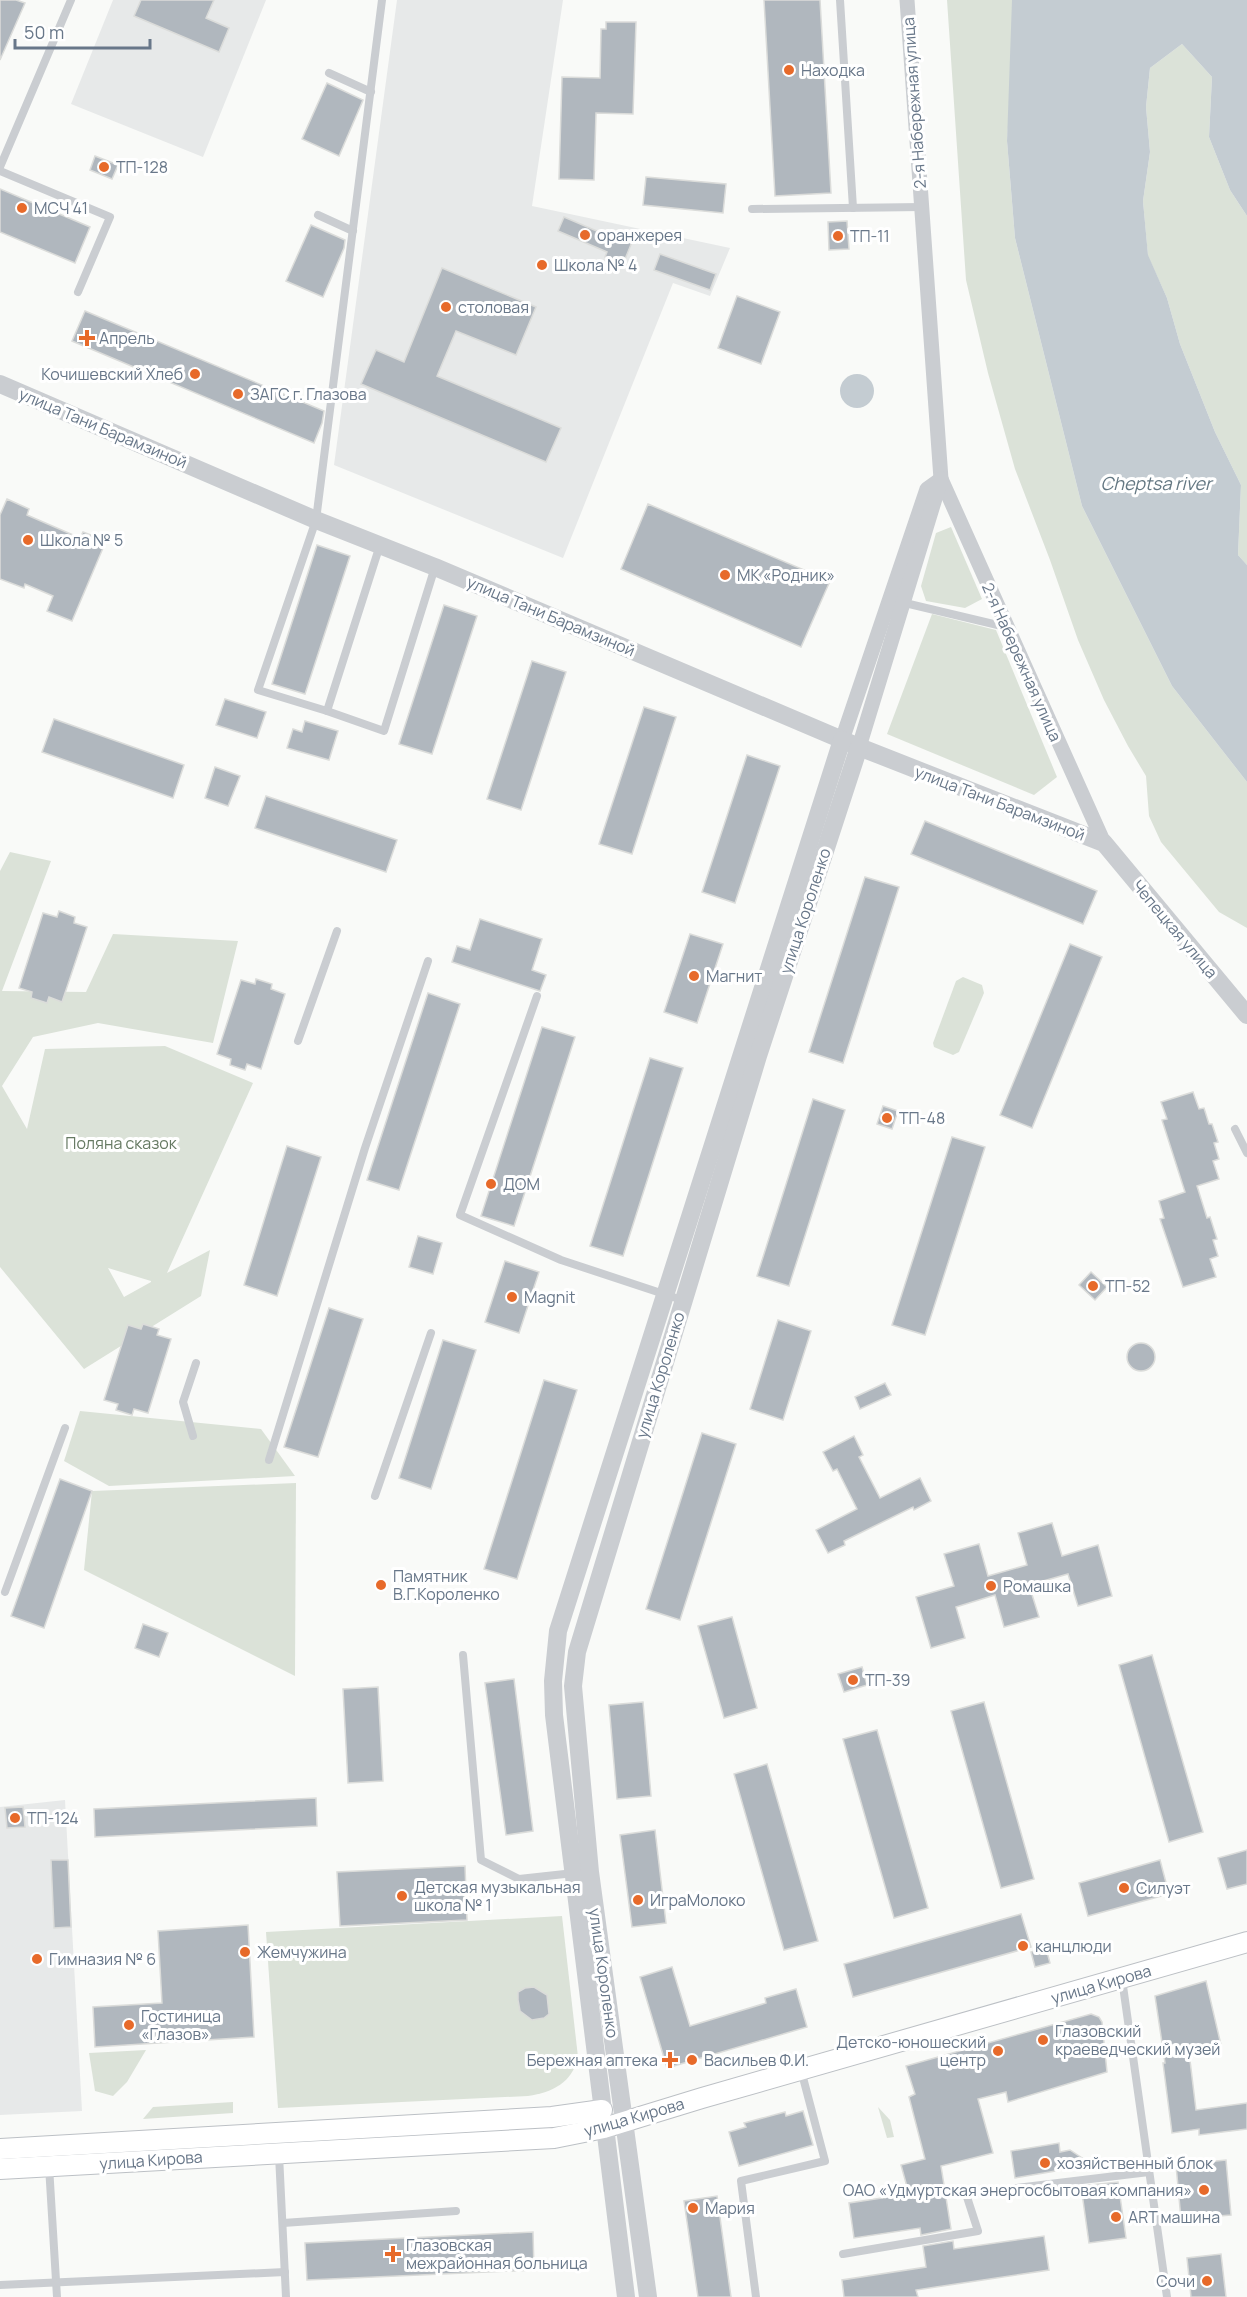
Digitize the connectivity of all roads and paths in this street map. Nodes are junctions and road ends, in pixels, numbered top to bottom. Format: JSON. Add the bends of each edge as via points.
{"nodes":[{"id":1,"x":71,"y":0,"type":"edge"},
{"id":2,"x":382,"y":0,"type":"edge"},
{"id":3,"x":840,"y":0,"type":"edge"},
{"id":4,"x":907,"y":0,"type":"edge"},
{"id":5,"x":329,"y":73,"type":"dead end"},
{"id":6,"x":371,"y":92,"type":"junction"},
{"id":7,"x":0,"y":169,"type":"edge"},
{"id":8,"x":922,"y":207,"type":"junction"},
{"id":9,"x":853,"y":208,"type":"junction"},
{"id":10,"x":752,"y":209,"type":"dead end"},
{"id":11,"x":318,"y":215,"type":"dead end"},
{"id":12,"x":353,"y":231,"type":"junction"},
{"id":13,"x":78,"y":292,"type":"dead end"},
{"id":14,"x":0,"y":384,"type":"edge"},
{"id":15,"x":938,"y":448,"type":"junction"},
{"id":16,"x":941,"y":479,"type":"junction"},
{"id":17,"x":927,"y":489,"type":"junction"},
{"id":18,"x":316,"y":520,"type":"junction"},
{"id":19,"x":380,"y":545,"type":"junction"},
{"id":20,"x":435,"y":567,"type":"junction"},
{"id":21,"x":905,"y":603,"type":"junction"},
{"id":22,"x":1006,"y":627,"type":"junction"},
{"id":23,"x":327,"y":711,"type":"junction"},
{"id":24,"x":850,"y":744,"type":"junction"},
{"id":25,"x":1104,"y":843,"type":"junction"},
{"id":26,"x":337,"y":931,"type":"dead end"},
{"id":27,"x":428,"y":961,"type":"dead end"},
{"id":28,"x":537,"y":996,"type":"dead end"},
{"id":29,"x":1247,"y":1015,"type":"edge"},
{"id":30,"x":298,"y":1041,"type":"dead end"},
{"id":31,"x":1235,"y":1129,"type":"dead end"},
{"id":32,"x":1247,"y":1153,"type":"edge"},
{"id":33,"x":673,"y":1298,"type":"junction"},
{"id":34,"x":431,"y":1333,"type":"dead end"},
{"id":35,"x":196,"y":1363,"type":"dead end"},
{"id":36,"x":65,"y":1428,"type":"dead end"},
{"id":37,"x":193,"y":1436,"type":"dead end"},
{"id":38,"x":269,"y":1460,"type":"dead end"},
{"id":39,"x":375,"y":1496,"type":"dead end"},
{"id":40,"x":5,"y":1592,"type":"dead end"},
{"id":41,"x":464,"y":1655,"type":"dead end"},
{"id":42,"x":582,"y":1872,"type":"junction"},
{"id":43,"x":1247,"y":1942,"type":"edge"},
{"id":44,"x":1122,"y":1978,"type":"junction"},
{"id":45,"x":801,"y":2070,"type":"junction"},
{"id":46,"x":603,"y":2119,"type":"junction"},
{"id":47,"x":625,"y":2122,"type":"junction"},
{"id":48,"x":278,"y":2142,"type":"junction"},
{"id":49,"x":0,"y":2149,"type":"edge"},
{"id":50,"x":49,"y":2156,"type":"junction"},
{"id":51,"x":0,"y":2169,"type":"edge"},
{"id":52,"x":1149,"y":2172,"type":"junction"},
{"id":53,"x":456,"y":2211,"type":"dead end"},
{"id":54,"x":283,"y":2223,"type":"junction"},
{"id":55,"x":843,"y":2254,"type":"dead end"},
{"id":56,"x":285,"y":2272,"type":"junction"},
{"id":57,"x":56,"y":2283,"type":"junction"},
{"id":58,"x":0,"y":2285,"type":"edge"},
{"id":59,"x":57,"y":2297,"type":"edge"},
{"id":60,"x":286,"y":2297,"type":"edge"},
{"id":61,"x":626,"y":2297,"type":"edge"},
{"id":62,"x":648,"y":2297,"type":"edge"},
{"id":63,"x":756,"y":2297,"type":"edge"},
{"id":64,"x":1167,"y":2297,"type":"edge"}],
"edges":[{"from":1,"to":7,"type":"lane"},
{"from":2,"to":6,"type":"lane"},
{"from":3,"to":9,"type":"lane"},
{"from":4,"to":8,"type":"street","name":"2-я Набережная улица"},
{"from":5,"to":6,"type":"lane"},
{"from":6,"to":12,"type":"lane"},
{"from":7,"to":13,"type":"lane","via":[[110,217]]},
{"from":8,"to":9,"type":"lane"},
{"from":8,"to":15,"type":"street","name":"2-я Набережная улица"},
{"from":9,"to":10,"type":"lane"},
{"from":11,"to":12,"type":"lane"},
{"from":12,"to":18,"type":"lane"},
{"from":14,"to":18,"type":"street","name":"улица Тани Барамзиной"},
{"from":15,"to":16,"type":"street","name":"2-я Набережная улица"},
{"from":15,"to":17,"type":"street","name":"улица Короленко"},
{"from":16,"to":17,"type":"street"},
{"from":16,"to":21,"type":"street","name":"улица Короленко"},
{"from":16,"to":22,"type":"street","name":"2-я Набережная улица"},
{"from":17,"to":24,"type":"street","name":"улица Короленко","via":[[852,708]]},
{"from":18,"to":19,"type":"street","name":"улица Тани Барамзиной"},
{"from":18,"to":23,"type":"lane","via":[[258,690]]},
{"from":19,"to":20,"type":"street","name":"улица Тани Барамзиной"},
{"from":19,"to":23,"type":"lane"},
{"from":20,"to":23,"type":"lane","via":[[384,730]]},
{"from":20,"to":24,"type":"street","name":"улица Тани Барамзиной"},
{"from":21,"to":22,"type":"lane"},
{"from":21,"to":24,"type":"street","name":"улица Короленко"},
{"from":22,"to":25,"type":"street","name":"2-я Набережная улица"},
{"from":24,"to":25,"type":"street","name":"улица Тани Барамзиной"},
{"from":24,"to":33,"type":"street","name":"улица Короленко","via":[[762,1044]]},
{"from":25,"to":29,"type":"street","name":"Чепецкая улица"},
{"from":26,"to":30,"type":"lane"},
{"from":27,"to":38,"type":"lane","via":[[365,1148]]},
{"from":28,"to":33,"type":"lane","via":[[460,1215],[561,1260]]},
{"from":31,"to":32,"type":"lane"},
{"from":33,"to":42,"type":"street","name":"улица Короленко","via":[[577,1652],[573,1686]]},
{"from":34,"to":39,"type":"lane"},
{"from":35,"to":37,"type":"lane","via":[[183,1402]]},
{"from":36,"to":40,"type":"lane"},
{"from":41,"to":42,"type":"lane","via":[[481,1860],[519,1879]]},
{"from":42,"to":46,"type":"street","name":"улица Короленко"},
{"from":42,"to":47,"type":"street","name":"улица Короленко"},
{"from":43,"to":44,"type":"main road","name":"улица Кирова"},
{"from":44,"to":45,"type":"main road","name":"улица Кирова"},
{"from":44,"to":52,"type":"lane"},
{"from":45,"to":47,"type":"main road","name":"улица Кирова"},
{"from":45,"to":63,"type":"lane","via":[[825,2161],[741,2181]]},
{"from":46,"to":47,"type":"main road","name":"улица Кирова"},
{"from":46,"to":48,"type":"main road","name":"улица Кирова","via":[[552,2116]]},
{"from":46,"to":61,"type":"street","name":"улица Короленко"},
{"from":47,"to":62,"type":"street","name":"улица Короленко"},
{"from":48,"to":50,"type":"main road","name":"улица Кирова"},
{"from":48,"to":54,"type":"lane"},
{"from":49,"to":50,"type":"main road","name":"улица Кирова"},
{"from":50,"to":51,"type":"main road","name":"улица Кирова"},
{"from":50,"to":57,"type":"lane"},
{"from":52,"to":55,"type":"lane","via":[[966,2194],[978,2231]]},
{"from":52,"to":64,"type":"lane"},
{"from":53,"to":54,"type":"lane"},
{"from":54,"to":56,"type":"lane"},
{"from":56,"to":57,"type":"lane"},
{"from":56,"to":60,"type":"lane"},
{"from":57,"to":58,"type":"lane"},
{"from":57,"to":59,"type":"lane"}]}
